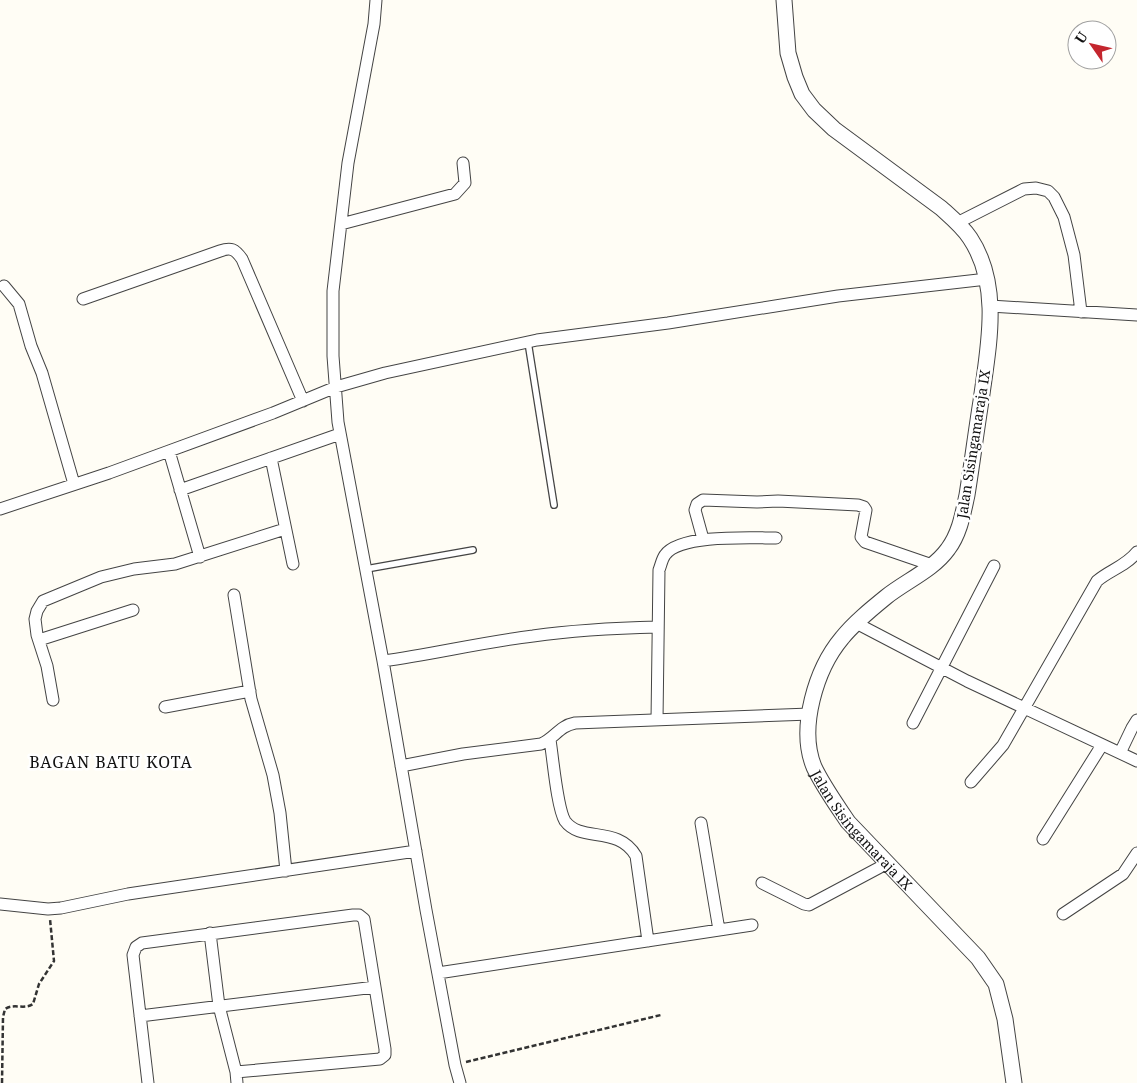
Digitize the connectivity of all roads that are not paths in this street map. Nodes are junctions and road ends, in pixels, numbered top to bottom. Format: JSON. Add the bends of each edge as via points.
{"nodes":[{"id":1,"x":376,"y":0,"type":"edge"},
{"id":2,"x":784,"y":0,"type":"edge"},
{"id":3,"x":462,"y":163,"type":"dead end"},
{"id":4,"x":958,"y":223,"type":"junction"},
{"id":5,"x":341,"y":224,"type":"junction"},
{"id":6,"x":987,"y":280,"type":"junction"},
{"id":7,"x":4,"y":286,"type":"dead end"},
{"id":8,"x":83,"y":299,"type":"dead end"},
{"id":9,"x":990,"y":306,"type":"junction"},
{"id":10,"x":1081,"y":312,"type":"junction"},
{"id":11,"x":1137,"y":315,"type":"edge"},
{"id":12,"x":528,"y":342,"type":"junction"},
{"id":13,"x":336,"y":387,"type":"junction"},
{"id":14,"x":303,"y":401,"type":"junction"},
{"id":15,"x":340,"y":434,"type":"junction"},
{"id":16,"x":169,"y":451,"type":"junction"},
{"id":17,"x":271,"y":458,"type":"junction"},
{"id":18,"x":74,"y":484,"type":"junction"},
{"id":19,"x":180,"y":490,"type":"junction"},
{"id":20,"x":554,"y":505,"type":"dead end"},
{"id":21,"x":0,"y":509,"type":"edge"},
{"id":22,"x":285,"y":529,"type":"junction"},
{"id":23,"x":776,"y":538,"type":"dead end"},
{"id":24,"x":703,"y":539,"type":"junction"},
{"id":25,"x":473,"y":550,"type":"dead end"},
{"id":26,"x":1137,"y":552,"type":"edge"},
{"id":27,"x":200,"y":557,"type":"junction"},
{"id":28,"x":293,"y":564,"type":"dead end"},
{"id":29,"x":932,"y":565,"type":"junction"},
{"id":30,"x":994,"y":566,"type":"dead end"},
{"id":31,"x":366,"y":570,"type":"junction"},
{"id":32,"x":234,"y":595,"type":"dead end"},
{"id":33,"x":133,"y":610,"type":"dead end"},
{"id":34,"x":856,"y":623,"type":"junction"},
{"id":35,"x":658,"y":627,"type":"junction"},
{"id":36,"x":39,"y":640,"type":"junction"},
{"id":37,"x":383,"y":660,"type":"junction"},
{"id":38,"x":941,"y":667,"type":"junction"},
{"id":39,"x":250,"y":692,"type":"junction"},
{"id":40,"x":53,"y":700,"type":"dead end"},
{"id":41,"x":166,"y":707,"type":"dead end"},
{"id":42,"x":1024,"y":708,"type":"junction"},
{"id":43,"x":810,"y":714,"type":"junction"},
{"id":44,"x":657,"y":720,"type":"junction"},
{"id":45,"x":1137,"y":720,"type":"edge"},
{"id":46,"x":913,"y":723,"type":"dead end"},
{"id":47,"x":550,"y":740,"type":"junction"},
{"id":48,"x":1102,"y":745,"type":"junction"},
{"id":49,"x":1120,"y":753,"type":"junction"},
{"id":50,"x":1137,"y":761,"type":"edge"},
{"id":51,"x":401,"y":766,"type":"junction"},
{"id":52,"x":971,"y":782,"type":"dead end"},
{"id":53,"x":701,"y":823,"type":"dead end"},
{"id":54,"x":1043,"y":838,"type":"dead end"},
{"id":55,"x":416,"y":851,"type":"junction"},
{"id":56,"x":1137,"y":853,"type":"edge"},
{"id":57,"x":886,"y":864,"type":"junction"},
{"id":58,"x":286,"y":871,"type":"junction"},
{"id":59,"x":762,"y":883,"type":"dead end"},
{"id":60,"x":0,"y":904,"type":"edge"},
{"id":61,"x":1063,"y":914,"type":"dead end"},
{"id":62,"x":752,"y":925,"type":"dead end"},
{"id":63,"x":719,"y":930,"type":"junction"},
{"id":64,"x":210,"y":933,"type":"junction"},
{"id":65,"x":648,"y":941,"type":"junction"},
{"id":66,"x":438,"y":973,"type":"junction"},
{"id":67,"x":375,"y":987,"type":"junction"},
{"id":68,"x":219,"y":1006,"type":"junction"},
{"id":69,"x":140,"y":1016,"type":"junction"},
{"id":70,"x":237,"y":1078,"type":"edge"},
{"id":71,"x":148,"y":1083,"type":"edge"},
{"id":72,"x":460,"y":1083,"type":"edge"},
{"id":73,"x":1014,"y":1083,"type":"edge"}],
"edges":[{"from":1,"to":5,"type":"street","via":[[348,163]]},
{"from":2,"to":4,"type":"street","name":"Jalan Sisingamaraja IX","via":[[788,53],[802,94],[814,110],[834,129]]},
{"from":3,"to":5,"type":"street","via":[[465,183],[455,194]]},
{"from":4,"to":6,"type":"street","name":"Jalan Sisingamaraja IX","via":[[970,238]]},
{"from":4,"to":10,"type":"street","via":[[1024,189],[1048,191],[1064,217],[1074,255]]},
{"from":5,"to":13,"type":"street","via":[[332,291]]},
{"from":6,"to":9,"type":"street","name":"Jalan Sisingamaraja IX"},
{"from":6,"to":12,"type":"street","via":[[838,296]]},
{"from":7,"to":18,"type":"street","via":[[19,304]]},
{"from":8,"to":14,"type":"street","via":[[229,248],[235,250],[242,259]]},
{"from":9,"to":10,"type":"street"},
{"from":9,"to":29,"type":"street","name":"Jalan Sisingamaraja IX","via":[[990,336],[964,510],[955,538]]},
{"from":10,"to":11,"type":"street"},
{"from":12,"to":13,"type":"street"},
{"from":12,"to":20,"type":"lane"},
{"from":13,"to":14,"type":"street"},
{"from":13,"to":15,"type":"street"},
{"from":14,"to":16,"type":"street"},
{"from":15,"to":17,"type":"street"},
{"from":15,"to":31,"type":"street"},
{"from":16,"to":18,"type":"street"},
{"from":16,"to":19,"type":"street"},
{"from":17,"to":19,"type":"street"},
{"from":17,"to":22,"type":"street"},
{"from":18,"to":21,"type":"street"},
{"from":19,"to":27,"type":"street"},
{"from":22,"to":27,"type":"street"},
{"from":22,"to":28,"type":"street"},
{"from":23,"to":24,"type":"street"},
{"from":24,"to":29,"type":"street","via":[[695,510],[697,504],[704,500],[858,505],[866,510],[861,537],[865,542]]},
{"from":24,"to":35,"type":"street","via":[[677,545],[665,555],[659,570]]},
{"from":25,"to":31,"type":"lane"},
{"from":26,"to":42,"type":"street","via":[[1120,568],[1097,581]]},
{"from":27,"to":36,"type":"street","via":[[101,577],[43,601],[35,619]]},
{"from":29,"to":34,"type":"street","name":"Jalan Sisingamaraja IX","via":[[899,587]]},
{"from":30,"to":38,"type":"street"},
{"from":31,"to":37,"type":"street"},
{"from":32,"to":39,"type":"street"},
{"from":33,"to":36,"type":"street"},
{"from":34,"to":38,"type":"street"},
{"from":34,"to":43,"type":"street","name":"Jalan Sisingamaraja IX","via":[[828,658],[817,684]]},
{"from":35,"to":37,"type":"street","via":[[532,636]]},
{"from":35,"to":44,"type":"street"},
{"from":36,"to":40,"type":"street"},
{"from":37,"to":51,"type":"street"},
{"from":38,"to":42,"type":"street"},
{"from":38,"to":46,"type":"street"},
{"from":39,"to":41,"type":"street"},
{"from":39,"to":58,"type":"street","via":[[273,775]]},
{"from":42,"to":48,"type":"street"},
{"from":42,"to":52,"type":"street","via":[[1003,745]]},
{"from":43,"to":44,"type":"street"},
{"from":43,"to":57,"type":"street","name":"Jalan Sisingamaraja IX","via":[[808,742],[814,766],[848,822]]},
{"from":44,"to":47,"type":"street","via":[[567,724]]},
{"from":45,"to":49,"type":"street"},
{"from":47,"to":51,"type":"street"},
{"from":47,"to":65,"type":"street","via":[[560,811],[566,822],[582,832],[621,840],[631,847],[636,856]]},
{"from":48,"to":49,"type":"street"},
{"from":48,"to":54,"type":"street"},
{"from":49,"to":50,"type":"street"},
{"from":51,"to":55,"type":"street"},
{"from":53,"to":63,"type":"street"},
{"from":55,"to":58,"type":"street"},
{"from":55,"to":66,"type":"street"},
{"from":56,"to":61,"type":"street","via":[[1123,874]]},
{"from":57,"to":59,"type":"street","via":[[809,904]]},
{"from":57,"to":73,"type":"street","name":"Jalan Sisingamaraja IX","via":[[978,958],[996,984],[1006,1019]]},
{"from":58,"to":60,"type":"street","via":[[48,909]]},
{"from":62,"to":63,"type":"street"},
{"from":63,"to":65,"type":"street"},
{"from":64,"to":67,"type":"street","via":[[359,915],[364,919]]},
{"from":64,"to":68,"type":"street"},
{"from":64,"to":69,"type":"street","via":[[142,943],[136,947],[133,955]]},
{"from":65,"to":66,"type":"street"},
{"from":66,"to":72,"type":"street"},
{"from":67,"to":68,"type":"street"},
{"from":67,"to":70,"type":"street","via":[[385,1049],[380,1059]]},
{"from":68,"to":69,"type":"street"},
{"from":68,"to":70,"type":"street"},
{"from":69,"to":71,"type":"street"}]}
